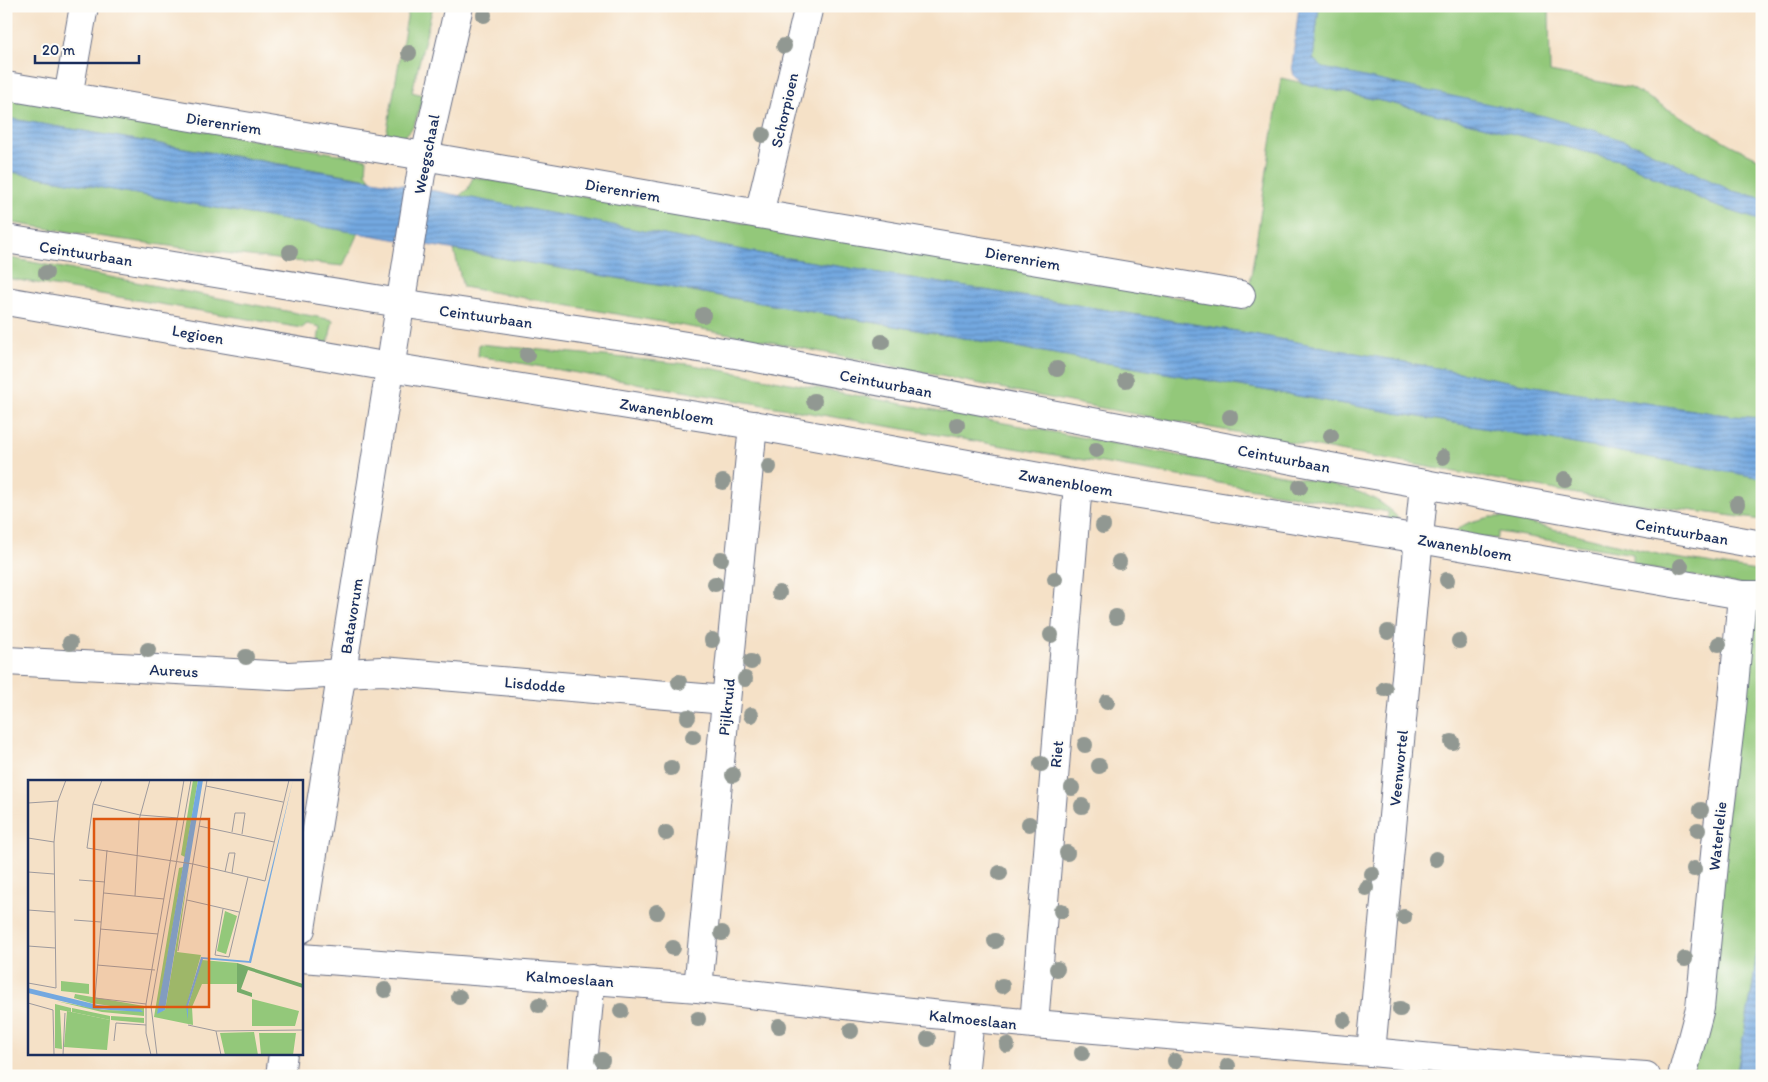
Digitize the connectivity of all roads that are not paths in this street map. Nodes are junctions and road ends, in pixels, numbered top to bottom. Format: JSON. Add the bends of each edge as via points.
{"nodes":[{"id":1,"x":84,"y":6,"type":"edge"},
{"id":2,"x":459,"y":6,"type":"edge"},
{"id":3,"x":809,"y":6,"type":"edge"},
{"id":4,"x":6,"y":86,"type":"edge"},
{"id":5,"x":68,"y":97,"type":"junction"},
{"id":6,"x":422,"y":165,"type":"junction"},
{"id":7,"x":759,"y":214,"type":"junction"},
{"id":8,"x":6,"y":240,"type":"edge"},
{"id":9,"x":1241,"y":295,"type":"dead end"},
{"id":10,"x":6,"y":301,"type":"edge"},
{"id":11,"x":400,"y":303,"type":"junction"},
{"id":12,"x":390,"y":367,"type":"junction"},
{"id":13,"x":753,"y":425,"type":"junction"},
{"id":14,"x":1078,"y":484,"type":"junction"},
{"id":15,"x":1424,"y":484,"type":"junction"},
{"id":16,"x":1420,"y":539,"type":"junction"},
{"id":17,"x":1762,"y":545,"type":"edge"},
{"id":18,"x":1752,"y":595,"type":"edge"},
{"id":19,"x":6,"y":662,"type":"edge"},
{"id":20,"x":343,"y":673,"type":"junction"},
{"id":21,"x":726,"y":700,"type":"junction"},
{"id":22,"x":302,"y":923,"type":"edge"},
{"id":23,"x":302,"y":958,"type":"edge"},
{"id":24,"x":591,"y":979,"type":"junction"},
{"id":25,"x":698,"y":988,"type":"junction"},
{"id":26,"x":970,"y":1018,"type":"junction"},
{"id":27,"x":1034,"y":1024,"type":"junction"},
{"id":28,"x":1371,"y":1052,"type":"junction"},
{"id":29,"x":283,"y":1054,"type":"edge"},
{"id":30,"x":280,"y":1076,"type":"edge"},
{"id":31,"x":582,"y":1076,"type":"edge"},
{"id":32,"x":964,"y":1076,"type":"edge"},
{"id":33,"x":1646,"y":1076,"type":"edge"},
{"id":34,"x":1682,"y":1076,"type":"edge"}],
"edges":[{"from":1,"to":5,"type":"street"},
{"from":2,"to":6,"type":"street","name":"Weegschaal"},
{"from":3,"to":7,"type":"street","name":"Schorpioen"},
{"from":4,"to":5,"type":"street","name":"Dierenriem"},
{"from":5,"to":6,"type":"street","name":"Dierenriem"},
{"from":6,"to":7,"type":"street","name":"Dierenriem"},
{"from":6,"to":11,"type":"street","name":"Weegschaal"},
{"from":7,"to":9,"type":"street","name":"Dierenriem"},
{"from":8,"to":11,"type":"street","name":"Ceintuurbaan"},
{"from":10,"to":12,"type":"street","name":"Legioen"},
{"from":11,"to":12,"type":"street","name":"Batavorum"},
{"from":11,"to":15,"type":"street","name":"Ceintuurbaan","via":[[741,356]]},
{"from":12,"to":13,"type":"street","name":"Zwanenbloem"},
{"from":12,"to":20,"type":"street","name":"Batavorum"},
{"from":13,"to":14,"type":"street","name":"Zwanenbloem"},
{"from":13,"to":21,"type":"street","name":"Pijlkruid"},
{"from":14,"to":16,"type":"street","name":"Zwanenbloem"},
{"from":14,"to":27,"type":"street","name":"Riet"},
{"from":15,"to":16,"type":"street","name":"Veenwortel"},
{"from":15,"to":17,"type":"street","name":"Ceintuurbaan"},
{"from":16,"to":18,"type":"street","name":"Zwanenbloem"},
{"from":16,"to":28,"type":"street","name":"Veenwortel"},
{"from":18,"to":34,"type":"street","name":"Waterlelie","via":[[1732,709],[1700,1008]]},
{"from":19,"to":20,"type":"street","name":"Aureus","via":[[289,676]]},
{"from":20,"to":21,"type":"street","name":"Lisdodde","via":[[382,671]]},
{"from":20,"to":22,"type":"street","name":"Batavorum"},
{"from":21,"to":25,"type":"street","name":"Pijlkruid"},
{"from":23,"to":24,"type":"street","name":"Kalmoeslaan"},
{"from":24,"to":25,"type":"street","name":"Kalmoeslaan"},
{"from":24,"to":31,"type":"street"},
{"from":25,"to":26,"type":"street","name":"Kalmoeslaan"},
{"from":26,"to":27,"type":"street","name":"Kalmoeslaan"},
{"from":26,"to":32,"type":"street"},
{"from":27,"to":28,"type":"street","name":"Kalmoeslaan"},
{"from":28,"to":33,"type":"street","name":"Kalmoeslaan","via":[[1547,1070]]},
{"from":29,"to":30,"type":"street"}]}
